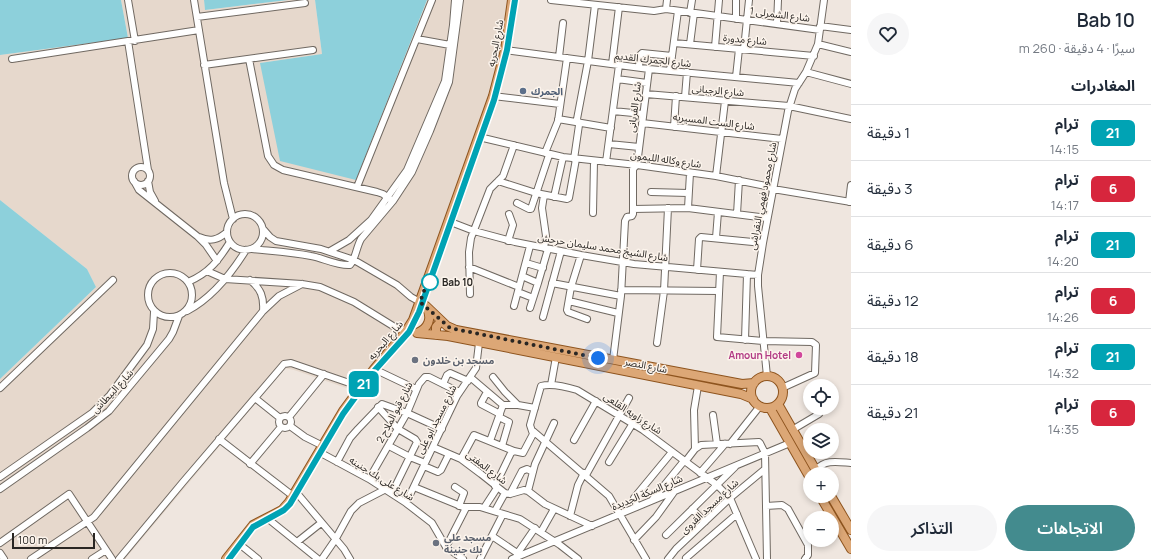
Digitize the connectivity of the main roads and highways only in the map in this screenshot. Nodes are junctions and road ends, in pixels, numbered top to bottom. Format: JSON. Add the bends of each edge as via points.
{"nodes":[{"id":1,"x":512,"y":0,"type":"edge"},
{"id":2,"x":420,"y":303,"type":"junction"},
{"id":3,"x":441,"y":321,"type":"junction"},
{"id":4,"x":406,"y":331,"type":"junction"},
{"id":5,"x":417,"y":333,"type":"junction"},
{"id":6,"x":436,"y":335,"type":"junction"},
{"id":7,"x":754,"y":383,"type":"junction"},
{"id":8,"x":753,"y":399,"type":"junction"},
{"id":9,"x":774,"y":406,"type":"junction"},
{"id":10,"x":804,"y":467,"type":"edge"},
{"id":11,"x":814,"y":467,"type":"edge"},
{"id":12,"x":824,"y":503,"type":"edge"},
{"id":13,"x":835,"y":503,"type":"edge"},
{"id":14,"x":851,"y":530,"type":"edge"},
{"id":15,"x":851,"y":549,"type":"edge"},
{"id":16,"x":226,"y":559,"type":"edge"}],
"edges":[{"from":1,"to":2,"type":"main road","name":"شارع البحريه","via":[[505,50],[493,96]]},
{"from":2,"to":3,"type":"main road","name":"شارع النصر"},
{"from":2,"to":4,"type":"main road","name":"شارع البحريه","via":[[414,320]]},
{"from":2,"to":5,"type":"main road","via":[[430,315],[425,328]]},
{"from":3,"to":6,"type":"main road","via":[[436,327]]},
{"from":3,"to":7,"type":"main road","name":"شارع النصر","via":[[456,330],[742,384]]},
{"from":4,"to":5,"type":"main road","name":"شارع النصر"},
{"from":4,"to":16,"type":"main road","name":"شارع البحريه","via":[[340,416],[282,510],[253,525]]},
{"from":5,"to":6,"type":"main road","name":"شارع النصر"},
{"from":6,"to":8,"type":"main road","name":"شارع النصر","via":[[741,394]]},
{"from":7,"to":8,"type":"main road"},
{"from":7,"to":9,"type":"main road","via":[[767,376],[776,379],[782,388],[782,396]]},
{"from":8,"to":9,"type":"main road","via":[[760,406]]},
{"from":9,"to":10,"type":"main road"},
{"from":9,"to":11,"type":"main road"},
{"from":12,"to":15,"type":"main road"},
{"from":13,"to":14,"type":"main road"}]}
